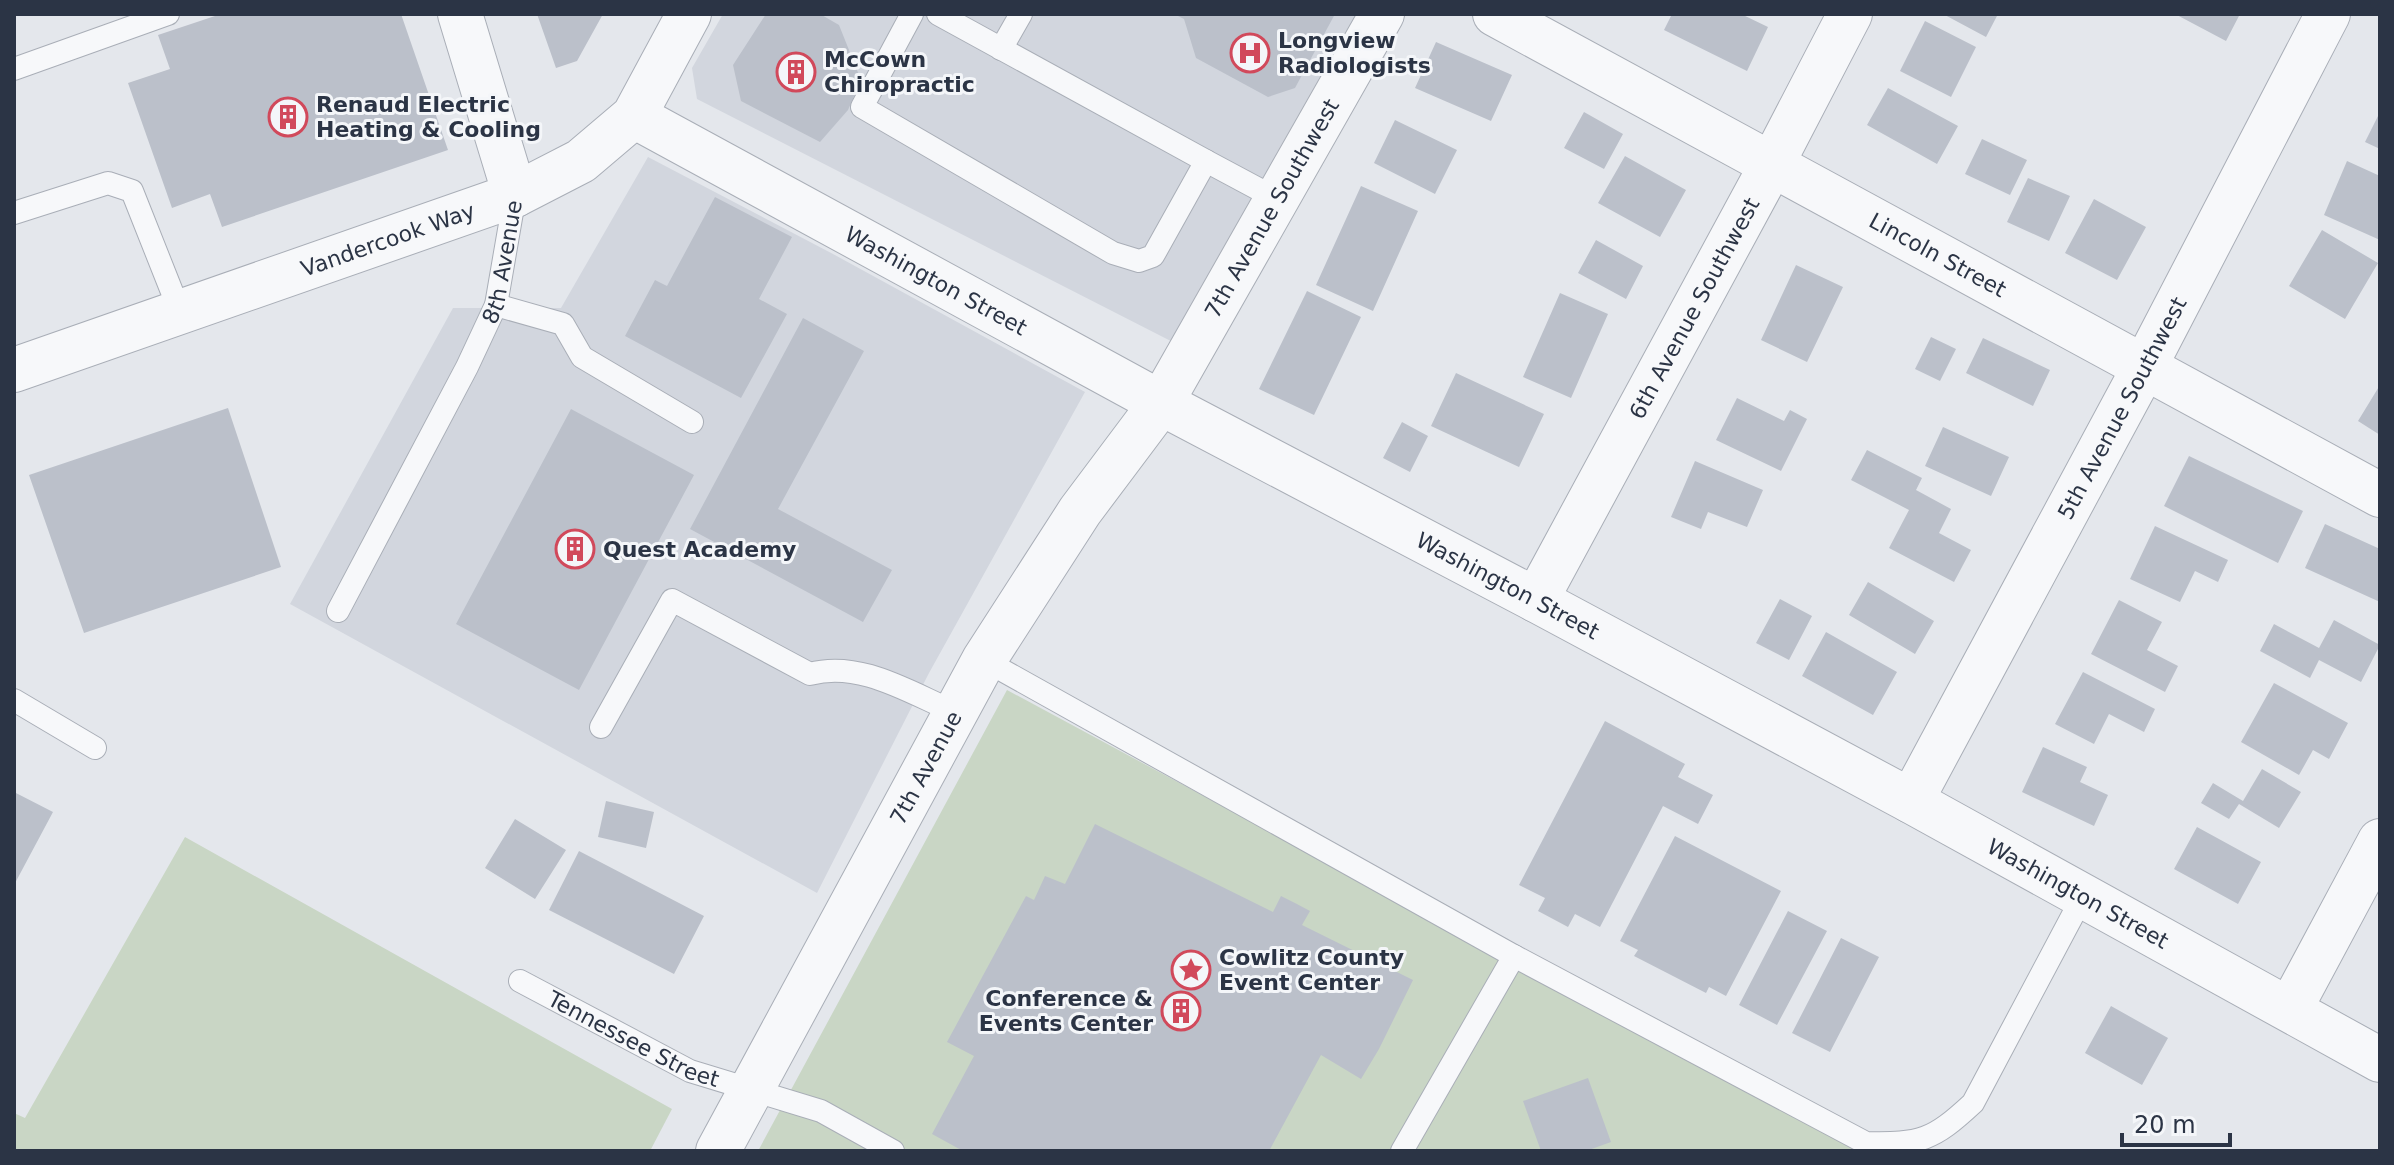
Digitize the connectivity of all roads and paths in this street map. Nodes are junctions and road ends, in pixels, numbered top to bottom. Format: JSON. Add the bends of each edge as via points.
{"nodes":[{"id":1,"x":168,"y":14,"type":"edge"},
{"id":2,"x":460,"y":14,"type":"edge"},
{"id":3,"x":689,"y":14,"type":"edge"},
{"id":4,"x":912,"y":14,"type":"edge"},
{"id":5,"x":938,"y":14,"type":"edge"},
{"id":6,"x":1021,"y":14,"type":"edge"},
{"id":7,"x":1382,"y":14,"type":"edge"},
{"id":8,"x":1495,"y":14,"type":"edge"},
{"id":9,"x":1850,"y":14,"type":"edge"},
{"id":10,"x":2328,"y":14,"type":"edge"},
{"id":11,"x":1001,"y":49,"type":"junction"},
{"id":12,"x":14,"y":69,"type":"edge"},
{"id":13,"x":634,"y":116,"type":"junction"},
{"id":14,"x":1206,"y":161,"type":"junction"},
{"id":15,"x":1771,"y":166,"type":"junction"},
{"id":16,"x":515,"y":195,"type":"junction"},
{"id":17,"x":1277,"y":199,"type":"junction"},
{"id":18,"x":14,"y":213,"type":"edge"},
{"id":19,"x":496,"y":305,"type":"junction"},
{"id":20,"x":180,"y":312,"type":"junction"},
{"id":21,"x":2145,"y":366,"type":"junction"},
{"id":22,"x":14,"y":370,"type":"edge"},
{"id":23,"x":1161,"y":403,"type":"junction"},
{"id":24,"x":692,"y":422,"type":"dead end"},
{"id":25,"x":2380,"y":495,"type":"edge"},
{"id":26,"x":1536,"y":600,"type":"junction"},
{"id":27,"x":338,"y":611,"type":"dead end"},
{"id":28,"x":984,"y":660,"type":"junction"},
{"id":29,"x":14,"y":700,"type":"edge"},
{"id":30,"x":955,"y":712,"type":"junction"},
{"id":31,"x":601,"y":727,"type":"dead end"},
{"id":32,"x":95,"y":748,"type":"dead end"},
{"id":33,"x":1911,"y":801,"type":"junction"},
{"id":34,"x":2380,"y":841,"type":"edge"},
{"id":35,"x":2083,"y":896,"type":"junction"},
{"id":36,"x":1514,"y":956,"type":"junction"},
{"id":37,"x":520,"y":981,"type":"dead end"},
{"id":38,"x":2290,"y":1009,"type":"junction"},
{"id":39,"x":2380,"y":1060,"type":"edge"},
{"id":40,"x":751,"y":1090,"type":"junction"},
{"id":41,"x":1873,"y":1147,"type":"edge"},
{"id":42,"x":718,"y":1151,"type":"edge"},
{"id":43,"x":893,"y":1151,"type":"edge"},
{"id":44,"x":1402,"y":1151,"type":"edge"}],
"edges":[{"from":1,"to":12,"type":"lane"},
{"from":2,"to":16,"type":"street","name":"8th Avenue"},
{"from":3,"to":13,"type":"street","name":"Vandercook Way"},
{"from":4,"to":14,"type":"lane","via":[[862,107],[1113,253],[1139,261],[1153,256]]},
{"from":5,"to":11,"type":"lane"},
{"from":6,"to":11,"type":"lane"},
{"from":7,"to":17,"type":"street","name":"7th Avenue Southwest"},
{"from":8,"to":15,"type":"street","name":"Lincoln Street"},
{"from":9,"to":15,"type":"street","name":"6th Avenue Southwest"},
{"from":10,"to":21,"type":"street","name":"5th Avenue Southwest"},
{"from":11,"to":14,"type":"lane"},
{"from":13,"to":16,"type":"street","name":"Vandercook Way","via":[[581,161]]},
{"from":13,"to":23,"type":"street","name":"Washington Street"},
{"from":14,"to":17,"type":"lane"},
{"from":15,"to":21,"type":"street","name":"Lincoln Street"},
{"from":15,"to":26,"type":"street","name":"6th Avenue Southwest"},
{"from":16,"to":19,"type":"lane","name":"8th Avenue"},
{"from":16,"to":20,"type":"street","name":"Vandercook Way"},
{"from":17,"to":23,"type":"street","name":"7th Avenue Southwest"},
{"from":18,"to":20,"type":"lane","via":[[108,183],[132,191]]},
{"from":19,"to":24,"type":"lane","via":[[563,324],[582,357]]},
{"from":19,"to":27,"type":"lane","name":"8th Avenue"},
{"from":20,"to":22,"type":"street","name":"Vandercook Way"},
{"from":21,"to":25,"type":"street","name":"Lincoln Street"},
{"from":21,"to":33,"type":"street","name":"5th Avenue Southwest"},
{"from":23,"to":26,"type":"street","name":"Washington Street"},
{"from":23,"to":28,"type":"street","name":"7th Avenue","via":[[1080,511]]},
{"from":26,"to":33,"type":"street","name":"Washington Street"},
{"from":28,"to":30,"type":"street","name":"7th Avenue"},
{"from":28,"to":36,"type":"lane"},
{"from":29,"to":32,"type":"lane"},
{"from":30,"to":31,"type":"lane","via":[[862,672],[828,669],[810,674],[672,600]]},
{"from":30,"to":40,"type":"street","name":"7th Avenue"},
{"from":33,"to":35,"type":"street","name":"Washington Street"},
{"from":34,"to":38,"type":"street"},
{"from":35,"to":38,"type":"street","name":"Washington Street"},
{"from":35,"to":41,"type":"lane","via":[[1973,1103],[1946,1128],[1910,1144]]},
{"from":36,"to":41,"type":"lane"},
{"from":36,"to":44,"type":"lane"},
{"from":37,"to":40,"type":"lane","name":"Tennessee Street","via":[[690,1071]]},
{"from":38,"to":39,"type":"street","name":"Washington Street"},
{"from":40,"to":42,"type":"street","name":"7th Avenue"},
{"from":40,"to":43,"type":"lane","name":"Tennessee Street","via":[[821,1111]]}]}
